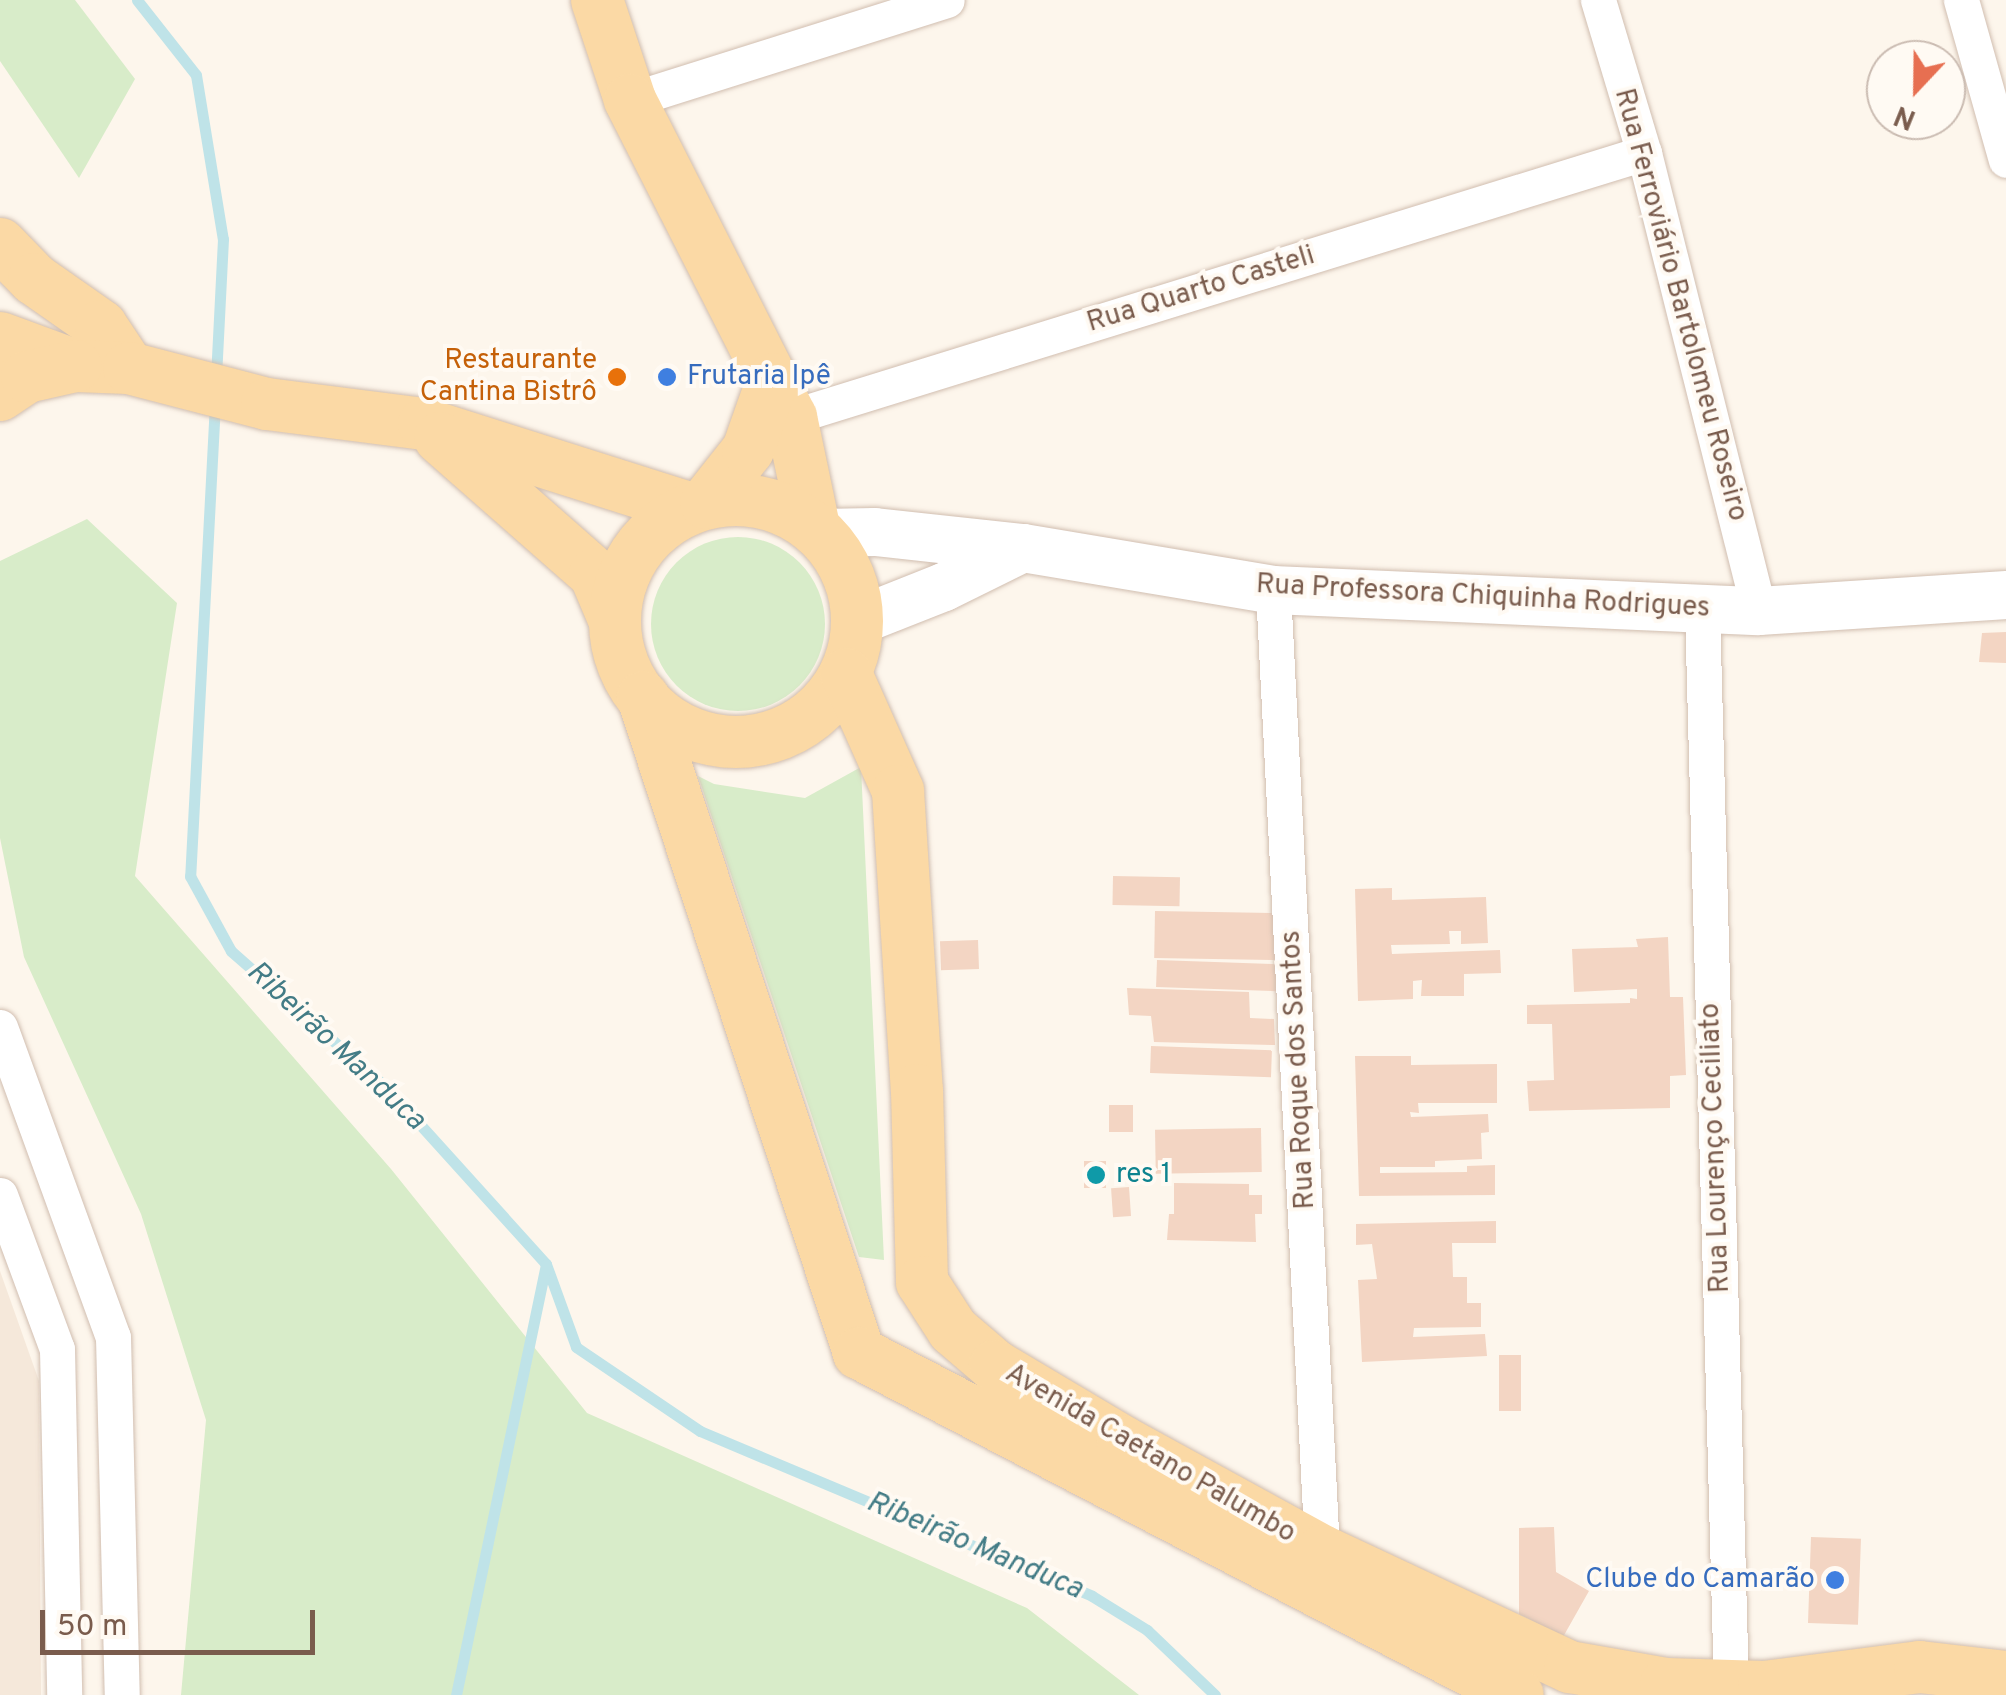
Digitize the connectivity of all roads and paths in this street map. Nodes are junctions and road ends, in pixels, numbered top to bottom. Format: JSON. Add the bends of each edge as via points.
{"nodes":[{"id":1,"x":597,"y":0,"type":"edge"},
{"id":2,"x":947,"y":0,"type":"edge"},
{"id":3,"x":1598,"y":0,"type":"edge"},
{"id":4,"x":1961,"y":0,"type":"edge"},
{"id":5,"x":630,"y":100,"type":"junction"},
{"id":6,"x":1644,"y":153,"type":"junction"},
{"id":7,"x":2006,"y":160,"type":"edge"},
{"id":8,"x":17,"y":261,"type":"edge"},
{"id":9,"x":3,"y":359,"type":"edge"},
{"id":10,"x":141,"y":371,"type":"junction"},
{"id":11,"x":773,"y":405,"type":"junction"},
{"id":12,"x":424,"y":424,"type":"junction"},
{"id":13,"x":698,"y":506,"type":"junction"},
{"id":14,"x":817,"y":530,"type":"junction"},
{"id":15,"x":1022,"y":548,"type":"junction"},
{"id":16,"x":1273,"y":590,"type":"junction"},
{"id":17,"x":2006,"y":595,"type":"edge"},
{"id":18,"x":1702,"y":609,"type":"junction"},
{"id":19,"x":1759,"y":611,"type":"junction"},
{"id":20,"x":614,"y":619,"type":"junction"},
{"id":21,"x":858,"y":621,"type":"junction"},
{"id":22,"x":846,"y":674,"type":"junction"},
{"id":23,"x":644,"y":697,"type":"junction"},
{"id":24,"x":0,"y":1027,"type":"edge"},
{"id":25,"x":0,"y":1196,"type":"edge"},
{"id":26,"x":89,"y":1270,"type":"junction"},
{"id":27,"x":35,"y":1291,"type":"junction"},
{"id":28,"x":1322,"y":1551,"type":"junction"},
{"id":29,"x":2006,"y":1676,"type":"edge"},
{"id":30,"x":1731,"y":1686,"type":"junction"},
{"id":31,"x":64,"y":1695,"type":"edge"},
{"id":32,"x":122,"y":1695,"type":"edge"},
{"id":33,"x":1518,"y":1695,"type":"edge"}],
"edges":[{"from":1,"to":5,"type":"main road"},
{"from":2,"to":5,"type":"street"},
{"from":3,"to":6,"type":"street","name":"Rua Ferroviário Bartolomeu Roseiro"},
{"from":4,"to":7,"type":"street"},
{"from":5,"to":11,"type":"main road"},
{"from":6,"to":11,"type":"street","name":"Rua Quarto Casteli"},
{"from":6,"to":19,"type":"street","name":"Rua Ferroviário Bartolomeu Roseiro"},
{"from":8,"to":9,"type":"main road","via":[[24,325]]},
{"from":8,"to":10,"type":"main road","via":[[102,326]]},
{"from":9,"to":10,"type":"main road"},
{"from":10,"to":12,"type":"main road","via":[[267,404]]},
{"from":11,"to":13,"type":"main road","via":[[748,450]]},
{"from":11,"to":14,"type":"main road"},
{"from":12,"to":13,"type":"main road"},
{"from":12,"to":20,"type":"main road","via":[[595,574]]},
{"from":13,"to":14,"type":"main road","via":[[744,500],[781,508]]},
{"from":13,"to":20,"type":"main road","via":[[658,526],[635,552]]},
{"from":14,"to":15,"type":"main road","name":"Rua Professora Chiquinha Rodrigues"},
{"from":14,"to":21,"type":"main road","via":[[840,558]]},
{"from":15,"to":16,"type":"main road","name":"Rua Professora Chiquinha Rodrigues"},
{"from":15,"to":21,"type":"main road"},
{"from":16,"to":18,"type":"main road","name":"Rua Professora Chiquinha Rodrigues"},
{"from":16,"to":28,"type":"street","name":"Rua Roque dos Santos"},
{"from":17,"to":19,"type":"main road","name":"Rua Professora Chiquinha Rodrigues"},
{"from":18,"to":19,"type":"main road","name":"Rua Professora Chiquinha Rodrigues"},
{"from":18,"to":30,"type":"street","name":"Rua Lourenço Ceciliato"},
{"from":20,"to":23,"type":"main road","via":[[620,657]]},
{"from":21,"to":22,"type":"main road"},
{"from":22,"to":23,"type":"main road","via":[[810,716],[787,731],[746,742],[705,738],[667,720]]},
{"from":22,"to":28,"type":"main road","name":"Avenida Caetano Palumbo","via":[[898,792],[922,1282],[953,1330],[996,1366]]},
{"from":23,"to":33,"type":"main road","name":"Avenida Caetano Palumbo","via":[[859,1353]]},
{"from":24,"to":26,"type":"street"},
{"from":25,"to":27,"type":"street"},
{"from":26,"to":27,"type":"street"},
{"from":26,"to":32,"type":"street","via":[[114,1337],[118,1379]]},
{"from":27,"to":31,"type":"street","via":[[57,1349],[60,1382]]},
{"from":28,"to":30,"type":"main road","name":"Avenida Caetano Palumbo","via":[[1570,1667],[1666,1684]]},
{"from":29,"to":30,"type":"main road","name":"Avenida Caetano Palumbo","via":[[1920,1667]]}]}
